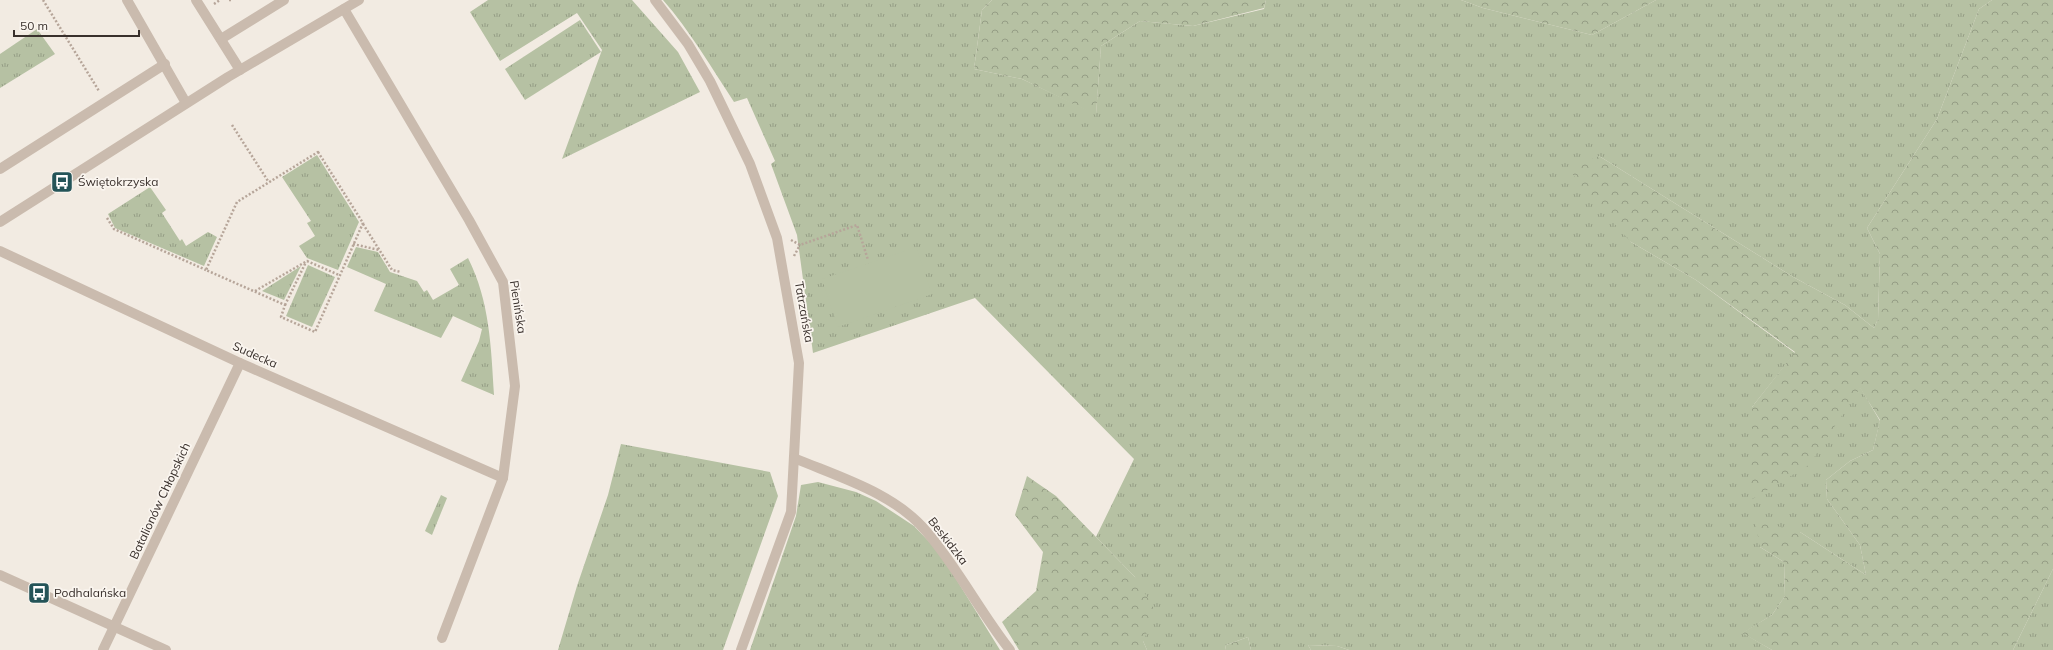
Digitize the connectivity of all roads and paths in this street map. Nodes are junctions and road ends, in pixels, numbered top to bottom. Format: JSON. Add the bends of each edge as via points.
{"nodes":[{"id":1,"x":43,"y":0,"type":"edge"},
{"id":2,"x":127,"y":0,"type":"edge"},
{"id":3,"x":196,"y":0,"type":"edge"},
{"id":4,"x":229,"y":0,"type":"edge"},
{"id":5,"x":232,"y":0,"type":"edge"},
{"id":6,"x":284,"y":0,"type":"edge"},
{"id":7,"x":359,"y":0,"type":"edge"},
{"id":8,"x":655,"y":0,"type":"edge"},
{"id":9,"x":344,"y":9,"type":"junction"},
{"id":10,"x":221,"y":39,"type":"junction"},
{"id":11,"x":165,"y":64,"type":"junction"},
{"id":12,"x":240,"y":70,"type":"junction"},
{"id":13,"x":105,"y":102,"type":"junction"},
{"id":14,"x":186,"y":103,"type":"junction"},
{"id":15,"x":232,"y":125,"type":"dead end"},
{"id":16,"x":0,"y":169,"type":"edge"},
{"id":17,"x":268,"y":181,"type":"junction"},
{"id":18,"x":107,"y":218,"type":"dead end"},
{"id":19,"x":0,"y":222,"type":"edge"},
{"id":20,"x":363,"y":223,"type":"junction"},
{"id":21,"x":777,"y":238,"type":"junction"},
{"id":22,"x":353,"y":244,"type":"junction"},
{"id":23,"x":380,"y":250,"type":"junction"},
{"id":24,"x":0,"y":251,"type":"edge"},
{"id":25,"x":868,"y":260,"type":"dead end"},
{"id":26,"x":307,"y":261,"type":"junction"},
{"id":27,"x":206,"y":270,"type":"junction"},
{"id":28,"x":401,"y":272,"type":"dead end"},
{"id":29,"x":339,"y":275,"type":"junction"},
{"id":30,"x":255,"y":291,"type":"junction"},
{"id":31,"x":285,"y":305,"type":"junction"},
{"id":32,"x":240,"y":363,"type":"junction"},
{"id":33,"x":794,"y":458,"type":"junction"},
{"id":34,"x":503,"y":478,"type":"junction"},
{"id":35,"x":0,"y":575,"type":"edge"},
{"id":36,"x":115,"y":627,"type":"junction"},
{"id":37,"x":442,"y":638,"type":"dead end"},
{"id":38,"x":104,"y":650,"type":"edge"},
{"id":39,"x":166,"y":650,"type":"edge"},
{"id":40,"x":741,"y":650,"type":"edge"},
{"id":41,"x":1010,"y":650,"type":"edge"}],
"edges":[{"from":1,"to":13,"type":"path"},
{"from":2,"to":11,"type":"street"},
{"from":3,"to":10,"type":"street"},
{"from":4,"to":5,"type":"path"},
{"from":6,"to":10,"type":"street"},
{"from":7,"to":9,"type":"street"},
{"from":8,"to":21,"type":"street","name":"Tatrzańska","via":[[688,44],[710,81],[750,164]]},
{"from":9,"to":12,"type":"street"},
{"from":9,"to":34,"type":"street","name":"Pienińska","via":[[503,282],[515,386]]},
{"from":10,"to":12,"type":"street"},
{"from":11,"to":13,"type":"street"},
{"from":11,"to":14,"type":"street"},
{"from":12,"to":14,"type":"street"},
{"from":13,"to":16,"type":"street"},
{"from":14,"to":19,"type":"street"},
{"from":15,"to":17,"type":"path"},
{"from":17,"to":20,"type":"path","via":[[318,152]]},
{"from":17,"to":27,"type":"path","via":[[237,202]]},
{"from":18,"to":27,"type":"path","via":[[114,229]]},
{"from":20,"to":22,"type":"path"},
{"from":20,"to":23,"type":"path"},
{"from":21,"to":25,"type":"path","via":[[786,237],[800,245],[857,225]]},
{"from":21,"to":33,"type":"street","name":"Tatrzańska","via":[[799,363]]},
{"from":22,"to":23,"type":"path"},
{"from":22,"to":29,"type":"path"},
{"from":23,"to":28,"type":"path","via":[[392,270]]},
{"from":24,"to":32,"type":"street","name":"Sudecka"},
{"from":26,"to":29,"type":"path"},
{"from":26,"to":30,"type":"path"},
{"from":26,"to":31,"type":"path"},
{"from":27,"to":30,"type":"path"},
{"from":29,"to":31,"type":"path","via":[[315,332],[281,316]]},
{"from":30,"to":31,"type":"path"},
{"from":32,"to":34,"type":"street","name":"Sudecka"},
{"from":32,"to":36,"type":"street","name":"Batalionów Chłopskich"},
{"from":33,"to":40,"type":"street","name":"Tatrzańska","via":[[791,512]]},
{"from":33,"to":41,"type":"street","name":"Beskidzka","via":[[866,489],[898,506],[926,530],[992,628]]},
{"from":34,"to":37,"type":"street","name":"Pienińska"},
{"from":35,"to":36,"type":"street"},
{"from":36,"to":38,"type":"street","name":"Batalionów Chłopskich"},
{"from":36,"to":39,"type":"street"}]}
